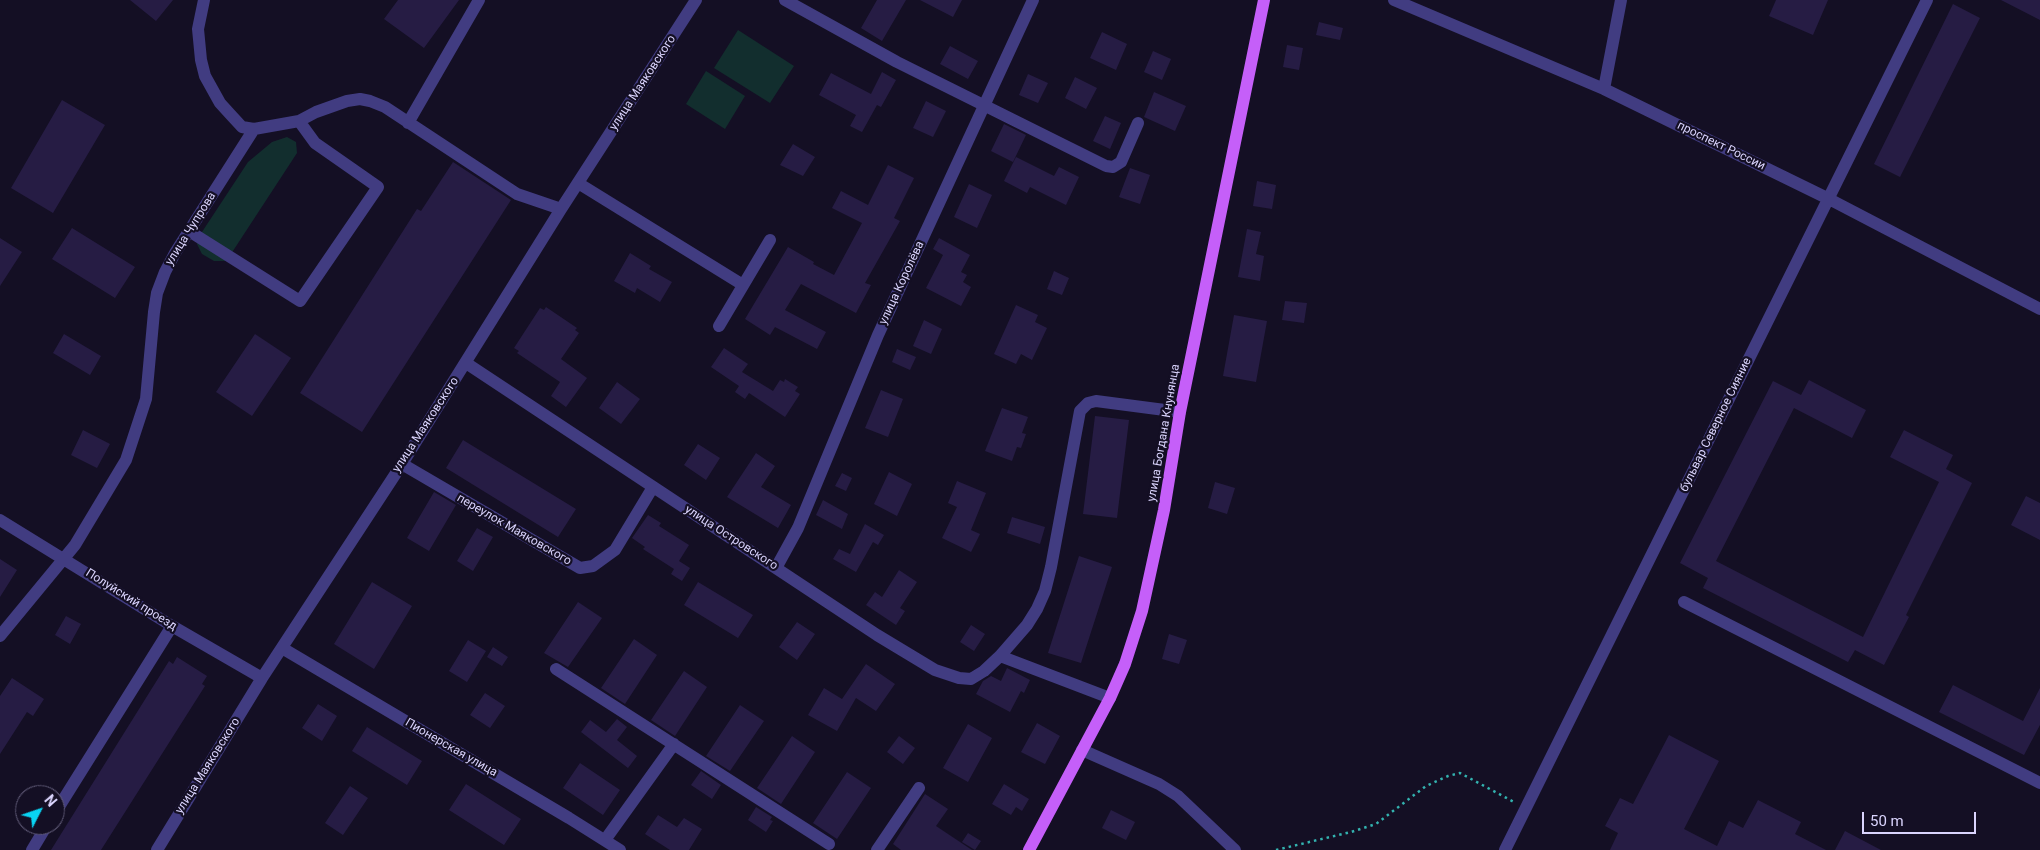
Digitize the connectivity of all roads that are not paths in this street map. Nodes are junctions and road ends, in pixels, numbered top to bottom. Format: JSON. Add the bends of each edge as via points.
{"nodes":[{"id":1,"x":204,"y":0,"type":"edge"},
{"id":2,"x":479,"y":0,"type":"edge"},
{"id":3,"x":696,"y":0,"type":"edge"},
{"id":4,"x":785,"y":0,"type":"edge"},
{"id":5,"x":1034,"y":0,"type":"edge"},
{"id":6,"x":1264,"y":0,"type":"edge"},
{"id":7,"x":1394,"y":0,"type":"edge"},
{"id":8,"x":1621,"y":0,"type":"edge"},
{"id":9,"x":1928,"y":0,"type":"edge"},
{"id":10,"x":1604,"y":88,"type":"junction"},
{"id":11,"x":984,"y":106,"type":"junction"},
{"id":12,"x":299,"y":121,"type":"junction"},
{"id":13,"x":408,"y":123,"type":"junction"},
{"id":14,"x":1138,"y":123,"type":"dead end"},
{"id":15,"x":254,"y":130,"type":"junction"},
{"id":16,"x":578,"y":184,"type":"junction"},
{"id":17,"x":1828,"y":200,"type":"junction"},
{"id":18,"x":561,"y":209,"type":"junction"},
{"id":19,"x":188,"y":231,"type":"junction"},
{"id":20,"x":770,"y":240,"type":"dead end"},
{"id":21,"x":743,"y":285,"type":"junction"},
{"id":22,"x":2040,"y":309,"type":"edge"},
{"id":23,"x":719,"y":326,"type":"dead end"},
{"id":24,"x":466,"y":363,"type":"junction"},
{"id":25,"x":1180,"y":412,"type":"junction"},
{"id":26,"x":402,"y":464,"type":"junction"},
{"id":27,"x":653,"y":486,"type":"junction"},
{"id":28,"x":0,"y":520,"type":"edge"},
{"id":29,"x":64,"y":558,"type":"junction"},
{"id":30,"x":776,"y":568,"type":"junction"},
{"id":31,"x":1684,"y":602,"type":"dead end"},
{"id":32,"x":172,"y":626,"type":"junction"},
{"id":33,"x":0,"y":636,"type":"edge"},
{"id":34,"x":282,"y":648,"type":"junction"},
{"id":35,"x":1000,"y":656,"type":"junction"},
{"id":36,"x":556,"y":668,"type":"dead end"},
{"id":37,"x":262,"y":678,"type":"junction"},
{"id":38,"x":1110,"y":698,"type":"junction"},
{"id":39,"x":674,"y":744,"type":"junction"},
{"id":40,"x":1082,"y":750,"type":"junction"},
{"id":41,"x":2040,"y":783,"type":"edge"},
{"id":42,"x":918,"y":788,"type":"dead end"},
{"id":43,"x":65,"y":797,"type":"edge"},
{"id":44,"x":41,"y":835,"type":"edge"},
{"id":45,"x":605,"y":840,"type":"junction"},
{"id":46,"x":829,"y":844,"type":"dead end"},
{"id":47,"x":32,"y":850,"type":"edge"},
{"id":48,"x":157,"y":850,"type":"edge"},
{"id":49,"x":620,"y":850,"type":"edge"},
{"id":50,"x":877,"y":850,"type":"edge"},
{"id":51,"x":1029,"y":850,"type":"edge"},
{"id":52,"x":1235,"y":850,"type":"edge"},
{"id":53,"x":1505,"y":850,"type":"edge"}],
"edges":[{"from":1,"to":15,"type":"street","via":[[198,29],[206,76],[220,103],[242,127]]},
{"from":2,"to":13,"type":"street"},
{"from":3,"to":16,"type":"street","name":"улица Маяковского"},
{"from":4,"to":11,"type":"street"},
{"from":5,"to":11,"type":"street","name":"улица Королёва"},
{"from":6,"to":25,"type":"main road","name":"улица Богдана Кнунянца"},
{"from":7,"to":10,"type":"street","name":"проспект России"},
{"from":8,"to":10,"type":"street"},
{"from":9,"to":17,"type":"street","name":"бульвар Северное Сияние"},
{"from":10,"to":17,"type":"street","name":"проспект России"},
{"from":11,"to":14,"type":"street","via":[[1113,167],[1121,162]]},
{"from":11,"to":30,"type":"street","name":"улица Королёва","via":[[878,335],[798,528]]},
{"from":12,"to":13,"type":"street","via":[[329,106],[360,99],[385,107]]},
{"from":12,"to":15,"type":"street"},
{"from":12,"to":19,"type":"street","via":[[315,143],[378,187],[300,301]]},
{"from":13,"to":18,"type":"street","via":[[517,194]]},
{"from":15,"to":19,"type":"street","name":"улица Чупрова"},
{"from":16,"to":18,"type":"street","name":"улица Маяковского"},
{"from":16,"to":21,"type":"street"},
{"from":17,"to":22,"type":"street","name":"проспект России"},
{"from":17,"to":53,"type":"street","name":"бульвар Северное Сияние"},
{"from":18,"to":24,"type":"street","name":"улица Маяковского"},
{"from":19,"to":29,"type":"street","name":"улица Чупрова","via":[[174,253],[157,293],[146,399],[133,442],[126,460]]},
{"from":20,"to":21,"type":"street"},
{"from":21,"to":23,"type":"street"},
{"from":24,"to":26,"type":"street","name":"улица Маяковского"},
{"from":24,"to":27,"type":"street","name":"улица Островского"},
{"from":25,"to":35,"type":"street","via":[[1096,401],[1080,411],[1045,591],[1027,625]]},
{"from":25,"to":38,"type":"main road","name":"улица Богдана Кнунянца","via":[[1164,510],[1142,612]]},
{"from":26,"to":27,"type":"street","name":"переулок Маяковского","via":[[580,568],[593,566],[615,550]]},
{"from":26,"to":34,"type":"street","name":"улица Маяковского"},
{"from":27,"to":30,"type":"street","name":"улица Островского"},
{"from":28,"to":29,"type":"street","name":"Полуйский проезд"},
{"from":29,"to":32,"type":"street","name":"Полуйский проезд"},
{"from":29,"to":33,"type":"street","name":"улица Чупрова"},
{"from":30,"to":35,"type":"street","name":"улица Островского","via":[[934,670],[971,679]]},
{"from":31,"to":41,"type":"street"},
{"from":32,"to":37,"type":"street","name":"Полуйский проезд"},
{"from":32,"to":43,"type":"street"},
{"from":34,"to":37,"type":"street","name":"улица Маяковского"},
{"from":34,"to":45,"type":"street","name":"Пионерская улица"},
{"from":35,"to":38,"type":"street"},
{"from":36,"to":39,"type":"street"},
{"from":37,"to":48,"type":"street","name":"улица Маяковского"},
{"from":38,"to":40,"type":"main road","name":"улица Богдана Кнунянца"},
{"from":39,"to":45,"type":"street"},
{"from":39,"to":46,"type":"street"},
{"from":40,"to":51,"type":"main road","name":"улица Богдана Кнунянца"},
{"from":40,"to":52,"type":"street","via":[[1178,796]]},
{"from":42,"to":50,"type":"street"},
{"from":44,"to":47,"type":"street"},
{"from":45,"to":49,"type":"street","name":"Пионерская улица"}]}
